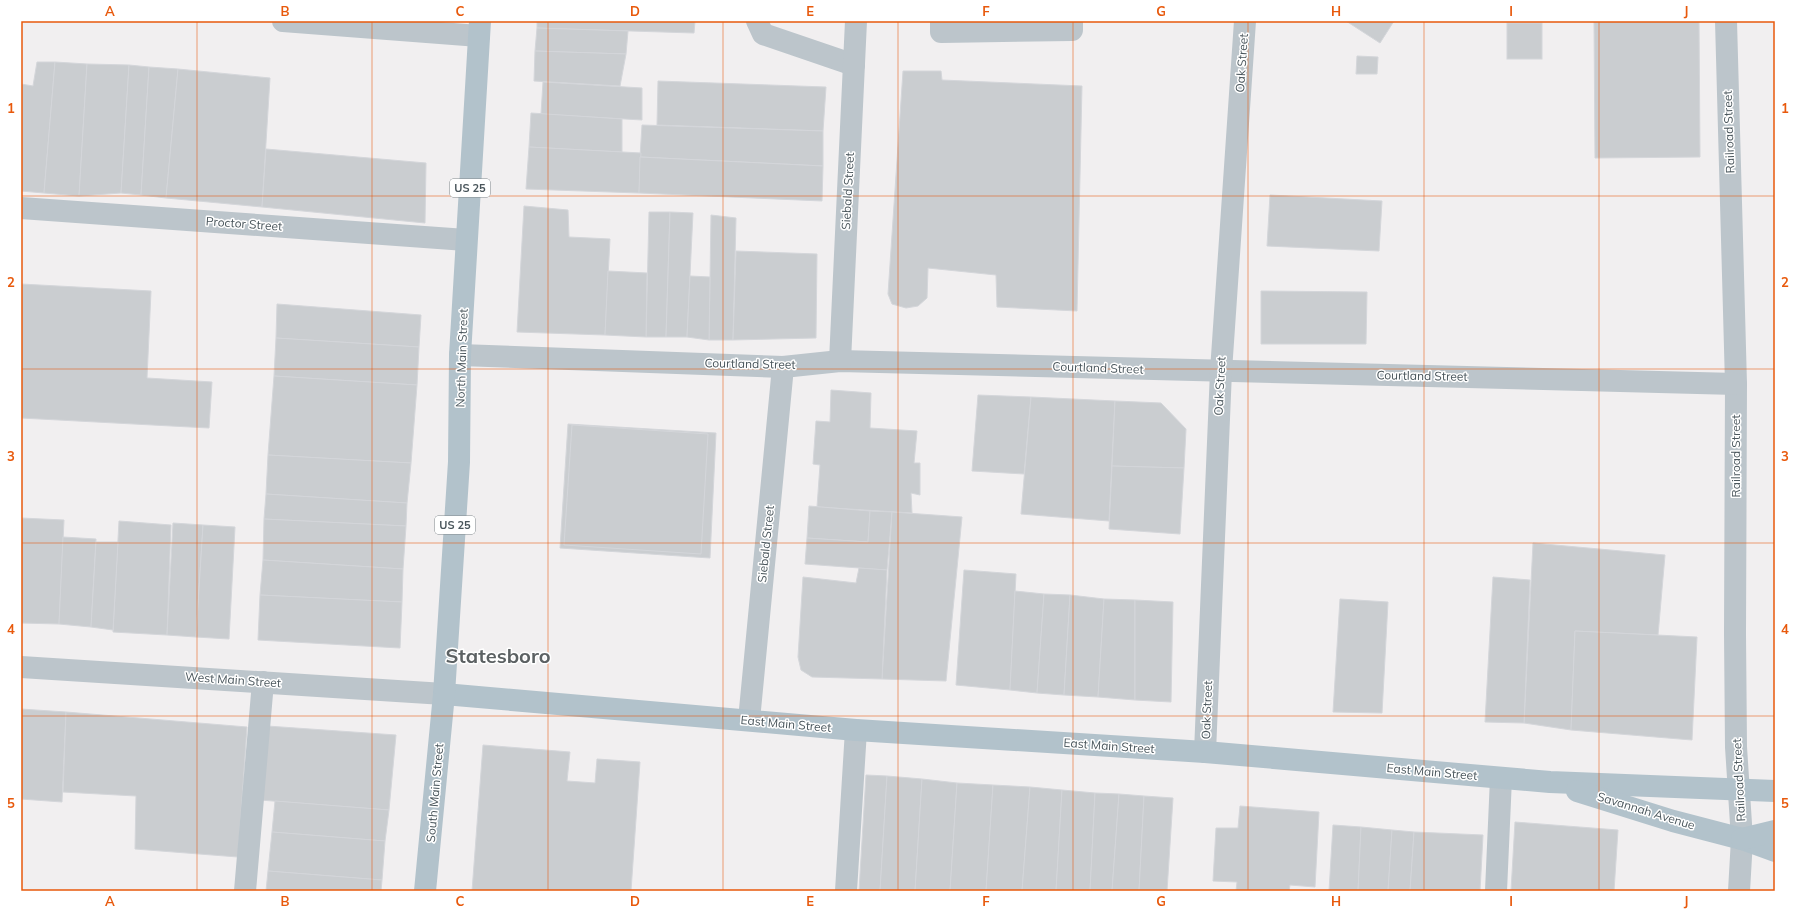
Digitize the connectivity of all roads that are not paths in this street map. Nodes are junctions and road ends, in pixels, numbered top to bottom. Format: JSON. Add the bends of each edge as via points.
{"nodes":[{"id":1,"x":283,"y":21,"type":"edge"},
{"id":2,"x":757,"y":21,"type":"edge"},
{"id":3,"x":856,"y":21,"type":"edge"},
{"id":4,"x":942,"y":21,"type":"edge"},
{"id":5,"x":1072,"y":21,"type":"edge"},
{"id":6,"x":1245,"y":21,"type":"edge"},
{"id":7,"x":1726,"y":21,"type":"edge"},
{"id":8,"x":480,"y":29,"type":"edge"},
{"id":9,"x":854,"y":65,"type":"junction"},
{"id":10,"x":21,"y":208,"type":"edge"},
{"id":11,"x":466,"y":240,"type":"junction"},
{"id":12,"x":460,"y":356,"type":"junction"},
{"id":13,"x":840,"y":361,"type":"junction"},
{"id":14,"x":783,"y":367,"type":"junction"},
{"id":15,"x":1220,"y":371,"type":"junction"},
{"id":16,"x":1736,"y":384,"type":"junction"},
{"id":17,"x":21,"y":667,"type":"edge"},
{"id":18,"x":263,"y":682,"type":"junction"},
{"id":19,"x":444,"y":694,"type":"junction"},
{"id":20,"x":749,"y":720,"type":"junction"},
{"id":21,"x":856,"y":730,"type":"junction"},
{"id":22,"x":1205,"y":752,"type":"junction"},
{"id":23,"x":1502,"y":778,"type":"junction"},
{"id":24,"x":1550,"y":782,"type":"junction"},
{"id":25,"x":1740,"y":790,"type":"junction"},
{"id":26,"x":1775,"y":792,"type":"edge"},
{"id":27,"x":1775,"y":831,"type":"edge"},
{"id":28,"x":1742,"y":838,"type":"junction"},
{"id":29,"x":1775,"y":850,"type":"edge"},
{"id":30,"x":245,"y":891,"type":"edge"},
{"id":31,"x":425,"y":891,"type":"edge"},
{"id":32,"x":846,"y":891,"type":"edge"},
{"id":33,"x":1496,"y":891,"type":"edge"},
{"id":34,"x":1739,"y":891,"type":"edge"}],
"edges":[{"from":1,"to":8,"type":"street"},
{"from":2,"to":9,"type":"street","via":[[763,34]]},
{"from":3,"to":9,"type":"street","name":"Siebald Street"},
{"from":4,"to":5,"type":"street","via":[[941,32],[1072,30]]},
{"from":6,"to":15,"type":"street","name":"Oak Street"},
{"from":7,"to":16,"type":"street","name":"Railroad Street"},
{"from":8,"to":11,"type":"main road","name":"North Main Street","number":"US 25"},
{"from":9,"to":13,"type":"street","name":"Siebald Street"},
{"from":10,"to":11,"type":"street","name":"Proctor Street"},
{"from":11,"to":12,"type":"main road","name":"North Main Street","number":"US 25"},
{"from":12,"to":14,"type":"street","name":"Courtland Street"},
{"from":12,"to":19,"type":"main road","name":"North Main Street","number":"US 25","via":[[460,462]]},
{"from":13,"to":14,"type":"street","name":"Courtland Street"},
{"from":13,"to":15,"type":"street","name":"Courtland Street"},
{"from":14,"to":20,"type":"street","name":"Siebald Street"},
{"from":15,"to":16,"type":"street","name":"Courtland Street"},
{"from":15,"to":22,"type":"street","name":"Oak Street"},
{"from":16,"to":25,"type":"street","name":"Railroad Street","via":[[1736,747]]},
{"from":17,"to":18,"type":"street","name":"West Main Street"},
{"from":18,"to":19,"type":"street","name":"West Main Street"},
{"from":18,"to":30,"type":"street"},
{"from":19,"to":20,"type":"main road","name":"East Main Street"},
{"from":19,"to":31,"type":"main road","name":"South Main Street","number":"US 25"},
{"from":20,"to":21,"type":"main road","name":"East Main Street"},
{"from":21,"to":22,"type":"main road","name":"East Main Street"},
{"from":21,"to":32,"type":"street"},
{"from":22,"to":23,"type":"main road","name":"East Main Street"},
{"from":23,"to":24,"type":"main road","name":"East Main Street"},
{"from":23,"to":33,"type":"street"},
{"from":24,"to":25,"type":"main road","name":"East Main Street"},
{"from":24,"to":28,"type":"main road","name":"Savannah Avenue","via":[[1673,821]]},
{"from":25,"to":26,"type":"main road","name":"East Main Street"},
{"from":25,"to":28,"type":"street","name":"Railroad Street"},
{"from":27,"to":28,"type":"main road"},
{"from":28,"to":29,"type":"main road","name":"Savannah Avenue"},
{"from":28,"to":34,"type":"street","name":"Railroad Street"}]}
